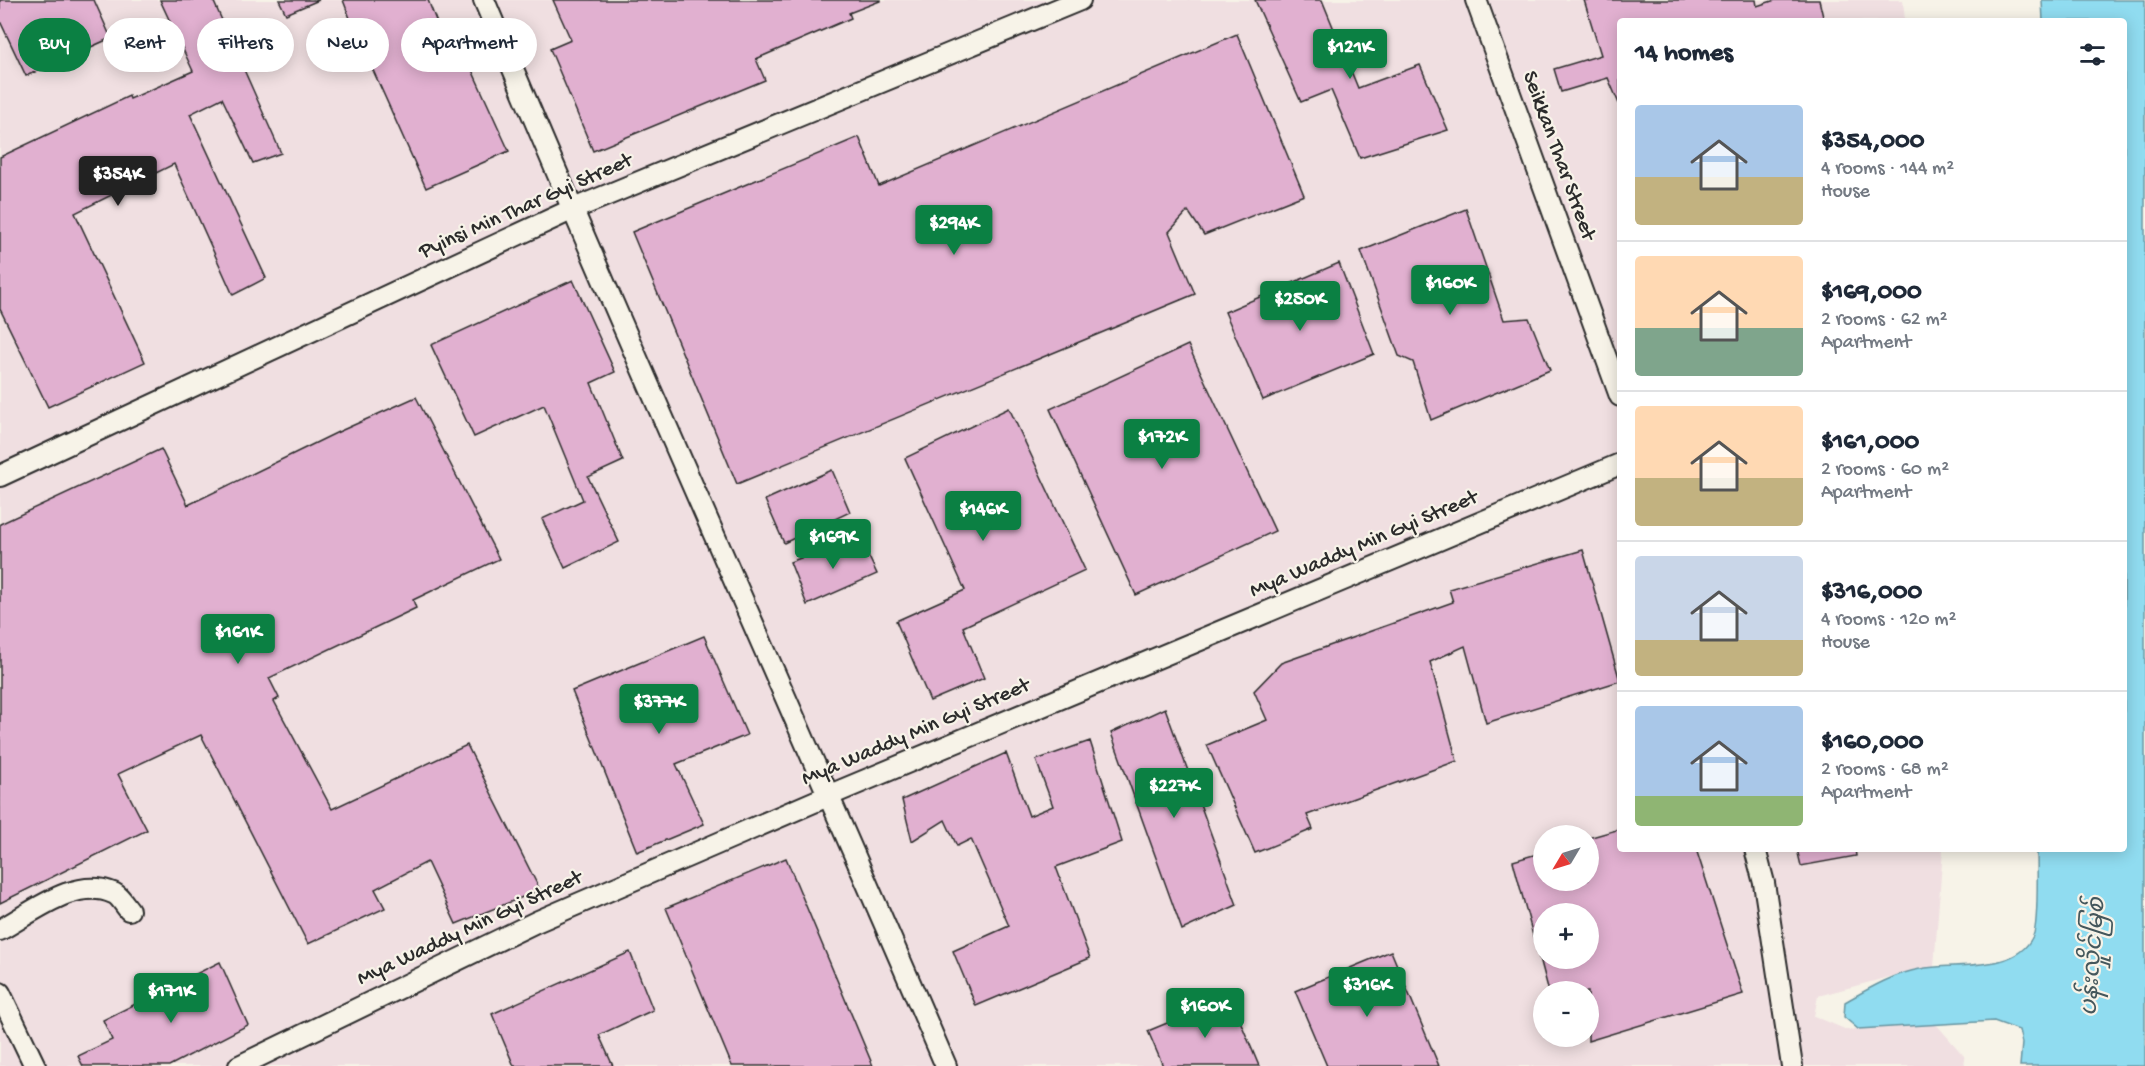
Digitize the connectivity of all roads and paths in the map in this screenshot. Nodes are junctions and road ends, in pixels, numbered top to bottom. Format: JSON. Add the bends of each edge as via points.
{"nodes":[{"id":1,"x":484,"y":0,"type":"edge"},
{"id":2,"x":1080,"y":0,"type":"edge"},
{"id":3,"x":1476,"y":0,"type":"edge"},
{"id":4,"x":571,"y":210,"type":"junction"},
{"id":5,"x":1617,"y":388,"type":"edge"},
{"id":6,"x":1617,"y":465,"type":"edge"},
{"id":7,"x":0,"y":476,"type":"edge"},
{"id":8,"x":830,"y":795,"type":"junction"},
{"id":9,"x":1756,"y":852,"type":"edge"},
{"id":10,"x":129,"y":910,"type":"dead end"},
{"id":11,"x":0,"y":930,"type":"edge"},
{"id":12,"x":0,"y":993,"type":"edge"},
{"id":13,"x":35,"y":1066,"type":"edge"},
{"id":14,"x":239,"y":1066,"type":"edge"},
{"id":15,"x":946,"y":1066,"type":"edge"},
{"id":16,"x":1792,"y":1066,"type":"edge"}],
"edges":[{"from":1,"to":4,"type":"street"},
{"from":2,"to":4,"type":"street","name":"Pyinsi Min Thar Gyi Street"},
{"from":3,"to":5,"type":"street","name":"Seikkan Thar Street"},
{"from":4,"to":7,"type":"street","name":"Pyinsi Min Thar Gyi Street"},
{"from":4,"to":8,"type":"street"},
{"from":6,"to":8,"type":"street","name":"Mya Waddy Min Gyi Street"},
{"from":8,"to":14,"type":"street","name":"Mya Waddy Min Gyi Street","via":[[536,922]]},
{"from":8,"to":15,"type":"street"},
{"from":9,"to":16,"type":"street"},
{"from":10,"to":11,"type":"street","via":[[115,893],[92,887],[73,891]]},
{"from":12,"to":13,"type":"street"}]}
